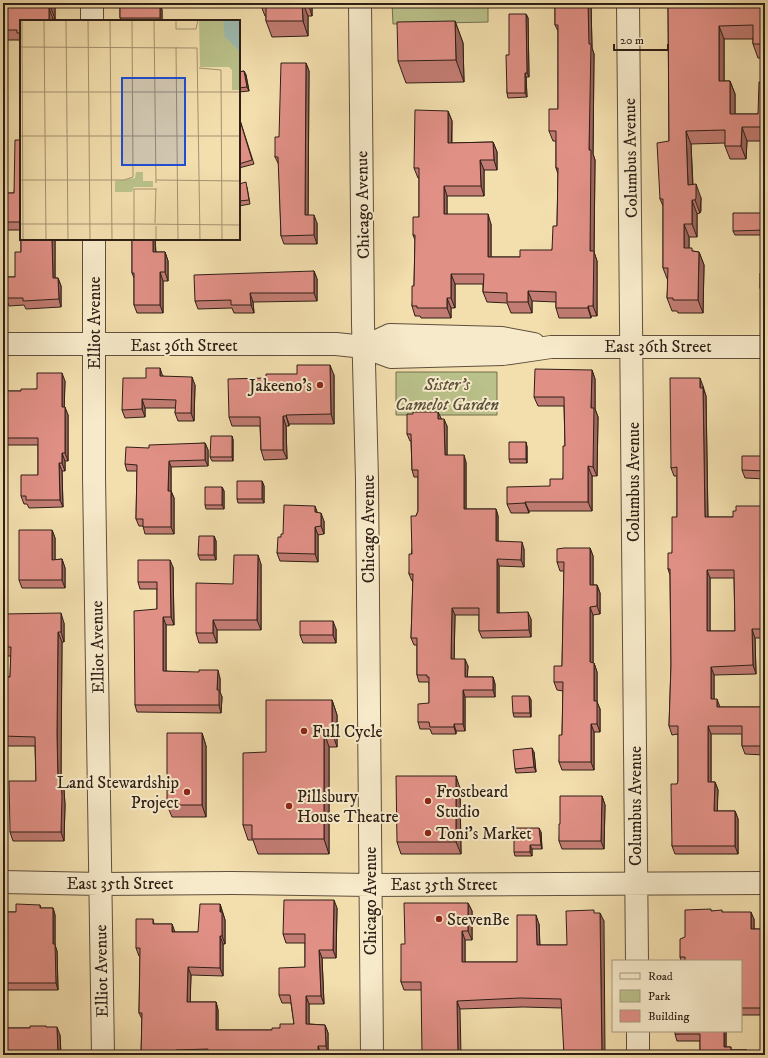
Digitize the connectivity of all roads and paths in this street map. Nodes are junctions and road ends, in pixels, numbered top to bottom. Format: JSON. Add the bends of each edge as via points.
{"nodes":[{"id":1,"x":92,"y":3,"type":"edge"},
{"id":2,"x":360,"y":3,"type":"edge"},
{"id":3,"x":628,"y":3,"type":"edge"},
{"id":4,"x":92,"y":20,"type":"edge"},
{"id":5,"x":94,"y":240,"type":"edge"},
{"id":6,"x":3,"y":344,"type":"edge"},
{"id":7,"x":94,"y":345,"type":"junction"},
{"id":8,"x":364,"y":346,"type":"junction"},
{"id":9,"x":632,"y":346,"type":"junction"},
{"id":10,"x":765,"y":347,"type":"edge"},
{"id":11,"x":3,"y":882,"type":"edge"},
{"id":12,"x":636,"y":883,"type":"junction"},
{"id":13,"x":765,"y":883,"type":"edge"},
{"id":14,"x":100,"y":884,"type":"junction"},
{"id":15,"x":370,"y":885,"type":"junction"},
{"id":16,"x":637,"y":960,"type":"edge"},
{"id":17,"x":638,"y":1032,"type":"edge"},
{"id":18,"x":103,"y":1055,"type":"edge"},
{"id":19,"x":372,"y":1055,"type":"edge"},
{"id":20,"x":638,"y":1055,"type":"edge"}],
"edges":[{"from":1,"to":4,"type":"street"},
{"from":2,"to":8,"type":"street","name":"Chicago Avenue"},
{"from":3,"to":9,"type":"street","name":"Columbus Avenue"},
{"from":5,"to":7,"type":"street","name":"Elliot Avenue"},
{"from":6,"to":7,"type":"street","name":"East 36th Street"},
{"from":7,"to":8,"type":"street","name":"East 36th Street"},
{"from":7,"to":14,"type":"street","name":"Elliot Avenue"},
{"from":8,"to":9,"type":"street","name":"East 36th Street","via":[[391,357],[503,354],[551,346]]},
{"from":8,"to":15,"type":"street","name":"Chicago Avenue","via":[[368,480]]},
{"from":9,"to":10,"type":"street","name":"East 36th Street"},
{"from":9,"to":12,"type":"street","name":"Columbus Avenue"},
{"from":11,"to":14,"type":"street","name":"East 35th Street"},
{"from":12,"to":13,"type":"street","name":"East 35th Street"},
{"from":12,"to":15,"type":"street","name":"East 35th Street"},
{"from":12,"to":16,"type":"street","name":"Columbus Avenue"},
{"from":14,"to":15,"type":"street","name":"East 35th Street"},
{"from":14,"to":18,"type":"street","name":"Elliot Avenue"},
{"from":15,"to":19,"type":"street","name":"Chicago Avenue"},
{"from":17,"to":20,"type":"street"}]}
